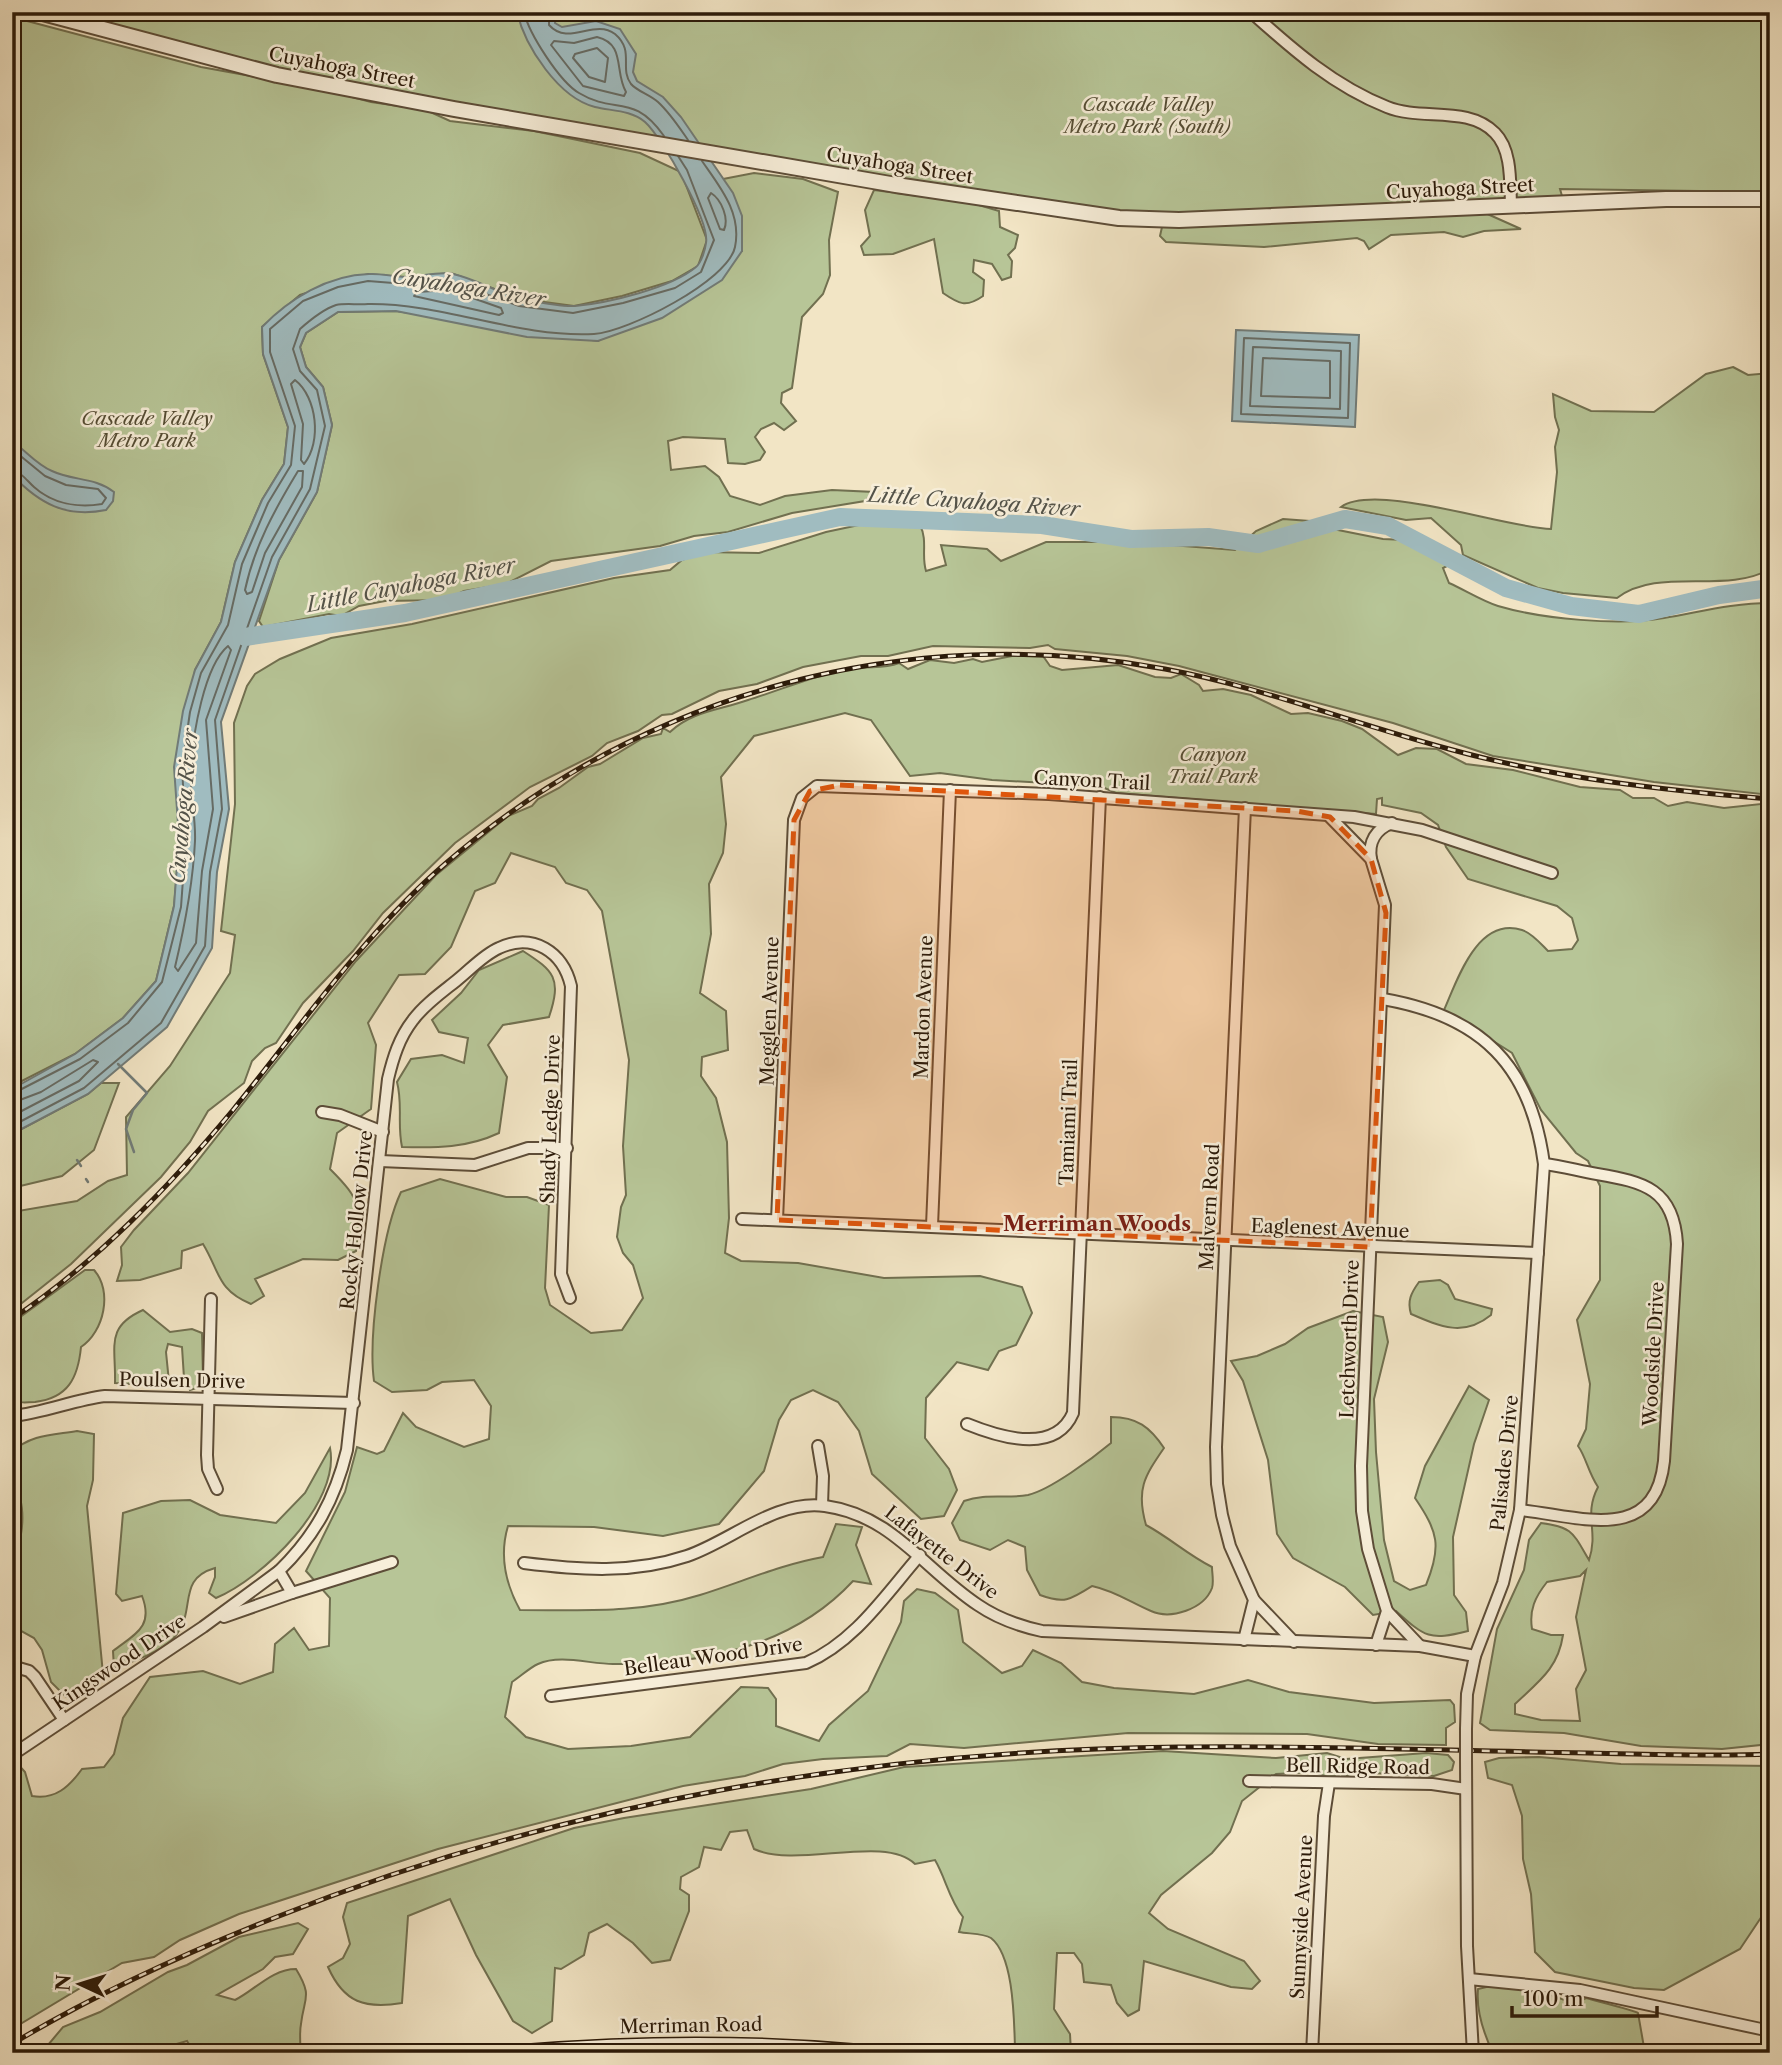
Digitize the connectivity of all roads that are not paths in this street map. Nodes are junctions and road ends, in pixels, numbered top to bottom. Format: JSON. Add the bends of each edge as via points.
{"nodes":[{"id":1,"x":39,"y":12,"type":"edge"},
{"id":2,"x":1251,"y":12,"type":"edge"},
{"id":3,"x":1770,"y":200,"type":"edge"},
{"id":4,"x":1511,"y":205,"type":"junction"},
{"id":5,"x":950,"y":790,"type":"junction"},
{"id":6,"x":1100,"y":797,"type":"junction"},
{"id":7,"x":798,"y":805,"type":"joint"},
{"id":8,"x":1245,"y":808,"type":"junction"},
{"id":9,"x":1330,"y":817,"type":"junction"},
{"id":10,"x":1392,"y":823,"type":"junction"},
{"id":11,"x":1371,"y":859,"type":"junction"},
{"id":12,"x":1552,"y":873,"type":"dead end"},
{"id":13,"x":547,"y":948,"type":"joint"},
{"id":14,"x":1383,"y":999,"type":"junction"},
{"id":15,"x":322,"y":1112,"type":"dead end"},
{"id":16,"x":383,"y":1132,"type":"junction"},
{"id":17,"x":567,"y":1148,"type":"junction"},
{"id":18,"x":380,"y":1161,"type":"junction"},
{"id":19,"x":1544,"y":1164,"type":"junction"},
{"id":20,"x":742,"y":1219,"type":"dead end"},
{"id":21,"x":777,"y":1220,"type":"junction"},
{"id":22,"x":932,"y":1226,"type":"junction"},
{"id":23,"x":1080,"y":1235,"type":"junction"},
{"id":24,"x":1225,"y":1242,"type":"junction"},
{"id":25,"x":1370,"y":1247,"type":"junction"},
{"id":26,"x":1538,"y":1253,"type":"junction"},
{"id":27,"x":570,"y":1298,"type":"dead end"},
{"id":28,"x":211,"y":1299,"type":"dead end"},
{"id":29,"x":208,"y":1398,"type":"junction"},
{"id":30,"x":354,"y":1403,"type":"junction"},
{"id":31,"x":12,"y":1416,"type":"edge"},
{"id":32,"x":967,"y":1424,"type":"dead end"},
{"id":33,"x":818,"y":1446,"type":"dead end"},
{"id":34,"x":217,"y":1489,"type":"dead end"},
{"id":35,"x":822,"y":1505,"type":"junction"},
{"id":36,"x":1520,"y":1510,"type":"junction"},
{"id":37,"x":920,"y":1555,"type":"junction"},
{"id":38,"x":392,"y":1562,"type":"dead end"},
{"id":39,"x":524,"y":1563,"type":"dead end"},
{"id":40,"x":279,"y":1571,"type":"junction"},
{"id":41,"x":292,"y":1593,"type":"junction"},
{"id":42,"x":1254,"y":1600,"type":"junction"},
{"id":43,"x":1387,"y":1611,"type":"junction"},
{"id":44,"x":211,"y":1622,"type":"junction"},
{"id":45,"x":1244,"y":1640,"type":"junction"},
{"id":46,"x":1294,"y":1642,"type":"junction"},
{"id":47,"x":1376,"y":1645,"type":"junction"},
{"id":48,"x":1420,"y":1646,"type":"junction"},
{"id":49,"x":1475,"y":1656,"type":"junction"},
{"id":50,"x":12,"y":1666,"type":"edge"},
{"id":51,"x":551,"y":1696,"type":"dead end"},
{"id":52,"x":64,"y":1720,"type":"junction"},
{"id":53,"x":12,"y":1755,"type":"edge"},
{"id":54,"x":1249,"y":1782,"type":"dead end"},
{"id":55,"x":1329,"y":1783,"type":"junction"},
{"id":56,"x":1465,"y":1789,"type":"junction"},
{"id":57,"x":1469,"y":1979,"type":"junction"},
{"id":58,"x":1770,"y":2031,"type":"edge"},
{"id":59,"x":525,"y":2053,"type":"edge"},
{"id":60,"x":859,"y":2053,"type":"edge"},
{"id":61,"x":1312,"y":2053,"type":"edge"},
{"id":62,"x":1473,"y":2053,"type":"edge"}],
"edges":[{"from":1,"to":4,"type":"street","name":"Cuyahoga Street","via":[[277,75],[896,185],[1149,220]]},
{"from":2,"to":4,"type":"street","via":[[1311,65],[1376,102],[1405,112],[1472,119],[1494,131],[1506,153]]},
{"from":3,"to":4,"type":"street","name":"Cuyahoga Street"},
{"from":5,"to":6,"type":"street","name":"Canyon Trail"},
{"from":5,"to":7,"type":"street","name":"Canyon Trail","via":[[825,785],[810,791]]},
{"from":5,"to":22,"type":"street","name":"Mardon Avenue"},
{"from":6,"to":8,"type":"street","name":"Canyon Trail"},
{"from":6,"to":23,"type":"street","name":"Tamiami Trail"},
{"from":7,"to":21,"type":"street","name":"Megglen Avenue"},
{"from":8,"to":9,"type":"street","name":"Canyon Trail"},
{"from":8,"to":24,"type":"street","name":"Malvern Road"},
{"from":9,"to":10,"type":"street","name":"Canyon Trail"},
{"from":9,"to":11,"type":"street","name":"Letchworth Drive"},
{"from":10,"to":11,"type":"street","name":"Letchworth Drive","via":[[1375,835]]},
{"from":10,"to":12,"type":"street","name":"Canyon Trail"},
{"from":11,"to":14,"type":"street","name":"Letchworth Drive","via":[[1385,905]]},
{"from":13,"to":16,"type":"street","name":"Rocky Hollow Drive","via":[[522,941],[499,948],[418,1014],[402,1035],[391,1065]]},
{"from":13,"to":17,"type":"street","name":"Shady Ledge Drive","via":[[564,966],[571,986]]},
{"from":14,"to":19,"type":"street","name":"Palisades Drive","via":[[1438,1014],[1499,1054],[1532,1105]]},
{"from":14,"to":25,"type":"street","name":"Letchworth Drive"},
{"from":15,"to":16,"type":"street"},
{"from":16,"to":18,"type":"street","name":"Rocky Hollow Drive"},
{"from":17,"to":18,"type":"street","via":[[528,1148],[475,1165]]},
{"from":17,"to":27,"type":"street","name":"Shady Ledge Drive","via":[[561,1274]]},
{"from":18,"to":30,"type":"street","name":"Rocky Hollow Drive"},
{"from":19,"to":26,"type":"street","name":"Palisades Drive"},
{"from":19,"to":36,"type":"street","name":"Woodside Drive","via":[[1639,1182],[1660,1196],[1672,1214],[1677,1244],[1664,1461],[1654,1497],[1626,1518],[1611,1521]]},
{"from":20,"to":21,"type":"street","name":"Eaglenest Avenue"},
{"from":21,"to":22,"type":"street","name":"Eaglenest Avenue"},
{"from":22,"to":23,"type":"street","name":"Eaglenest Avenue"},
{"from":23,"to":24,"type":"street","name":"Eaglenest Avenue"},
{"from":23,"to":32,"type":"street","name":"Tamiami Trail","via":[[1073,1413],[1069,1420],[1053,1436],[1042,1438],[997,1436]]},
{"from":24,"to":25,"type":"street","name":"Eaglenest Avenue"},
{"from":24,"to":42,"type":"street","name":"Malvern Road","via":[[1217,1485],[1230,1546]]},
{"from":25,"to":26,"type":"street","name":"Eaglenest Avenue"},
{"from":25,"to":43,"type":"street","name":"Letchworth Drive","via":[[1362,1511]]},
{"from":26,"to":36,"type":"street","name":"Palisades Drive"},
{"from":28,"to":29,"type":"street"},
{"from":29,"to":30,"type":"street","name":"Poulsen Drive"},
{"from":29,"to":31,"type":"street","name":"Poulsen Drive","via":[[105,1395]]},
{"from":29,"to":34,"type":"street","via":[[208,1469]]},
{"from":30,"to":40,"type":"street","name":"Rocky Hollow Drive","via":[[347,1450],[330,1504],[301,1550]]},
{"from":33,"to":35,"type":"street"},
{"from":35,"to":37,"type":"street","name":"Lafayette Drive","via":[[870,1518]]},
{"from":35,"to":39,"type":"street","name":"Lafayette Drive","via":[[773,1514],[711,1547],[649,1565],[589,1570]]},
{"from":36,"to":49,"type":"street","name":"Palisades Drive","via":[[1503,1583]]},
{"from":37,"to":45,"type":"street","name":"Lafayette Drive","via":[[976,1604],[1027,1627],[1056,1633]]},
{"from":37,"to":51,"type":"street","name":"Belleau Wood Drive","via":[[850,1635],[806,1663]]},
{"from":38,"to":41,"type":"street","name":"Kingswood Drive"},
{"from":40,"to":41,"type":"street"},
{"from":40,"to":44,"type":"street","name":"Kingswood Drive"},
{"from":41,"to":44,"type":"street","name":"Kingswood Drive"},
{"from":42,"to":45,"type":"street"},
{"from":42,"to":46,"type":"street","name":"Malvern Road"},
{"from":43,"to":47,"type":"street"},
{"from":43,"to":48,"type":"street","name":"Letchworth Drive"},
{"from":44,"to":52,"type":"street","name":"Kingswood Drive"},
{"from":45,"to":46,"type":"street","name":"Lafayette Drive"},
{"from":46,"to":47,"type":"street","name":"Lafayette Drive"},
{"from":47,"to":48,"type":"street","name":"Lafayette Drive"},
{"from":48,"to":49,"type":"street","name":"Lafayette Drive"},
{"from":49,"to":56,"type":"street","name":"Palisades Drive","bridge":true,"via":[[1467,1695]]},
{"from":50,"to":52,"type":"street","via":[[35,1677]]},
{"from":52,"to":53,"type":"street","name":"Kingswood Drive"},
{"from":54,"to":55,"type":"street","name":"Bell Ridge Road"},
{"from":55,"to":56,"type":"street","name":"Bell Ridge Road","via":[[1432,1784]]},
{"from":55,"to":61,"type":"street","name":"Sunnyside Avenue"},
{"from":56,"to":57,"type":"street","name":"Palisades Drive"},
{"from":57,"to":58,"type":"street","via":[[1580,1990]]},
{"from":57,"to":62,"type":"street","name":"Palisades Drive"},
{"from":59,"to":60,"type":"main road","name":"Merriman Road","via":[[760,2044]]}]}
